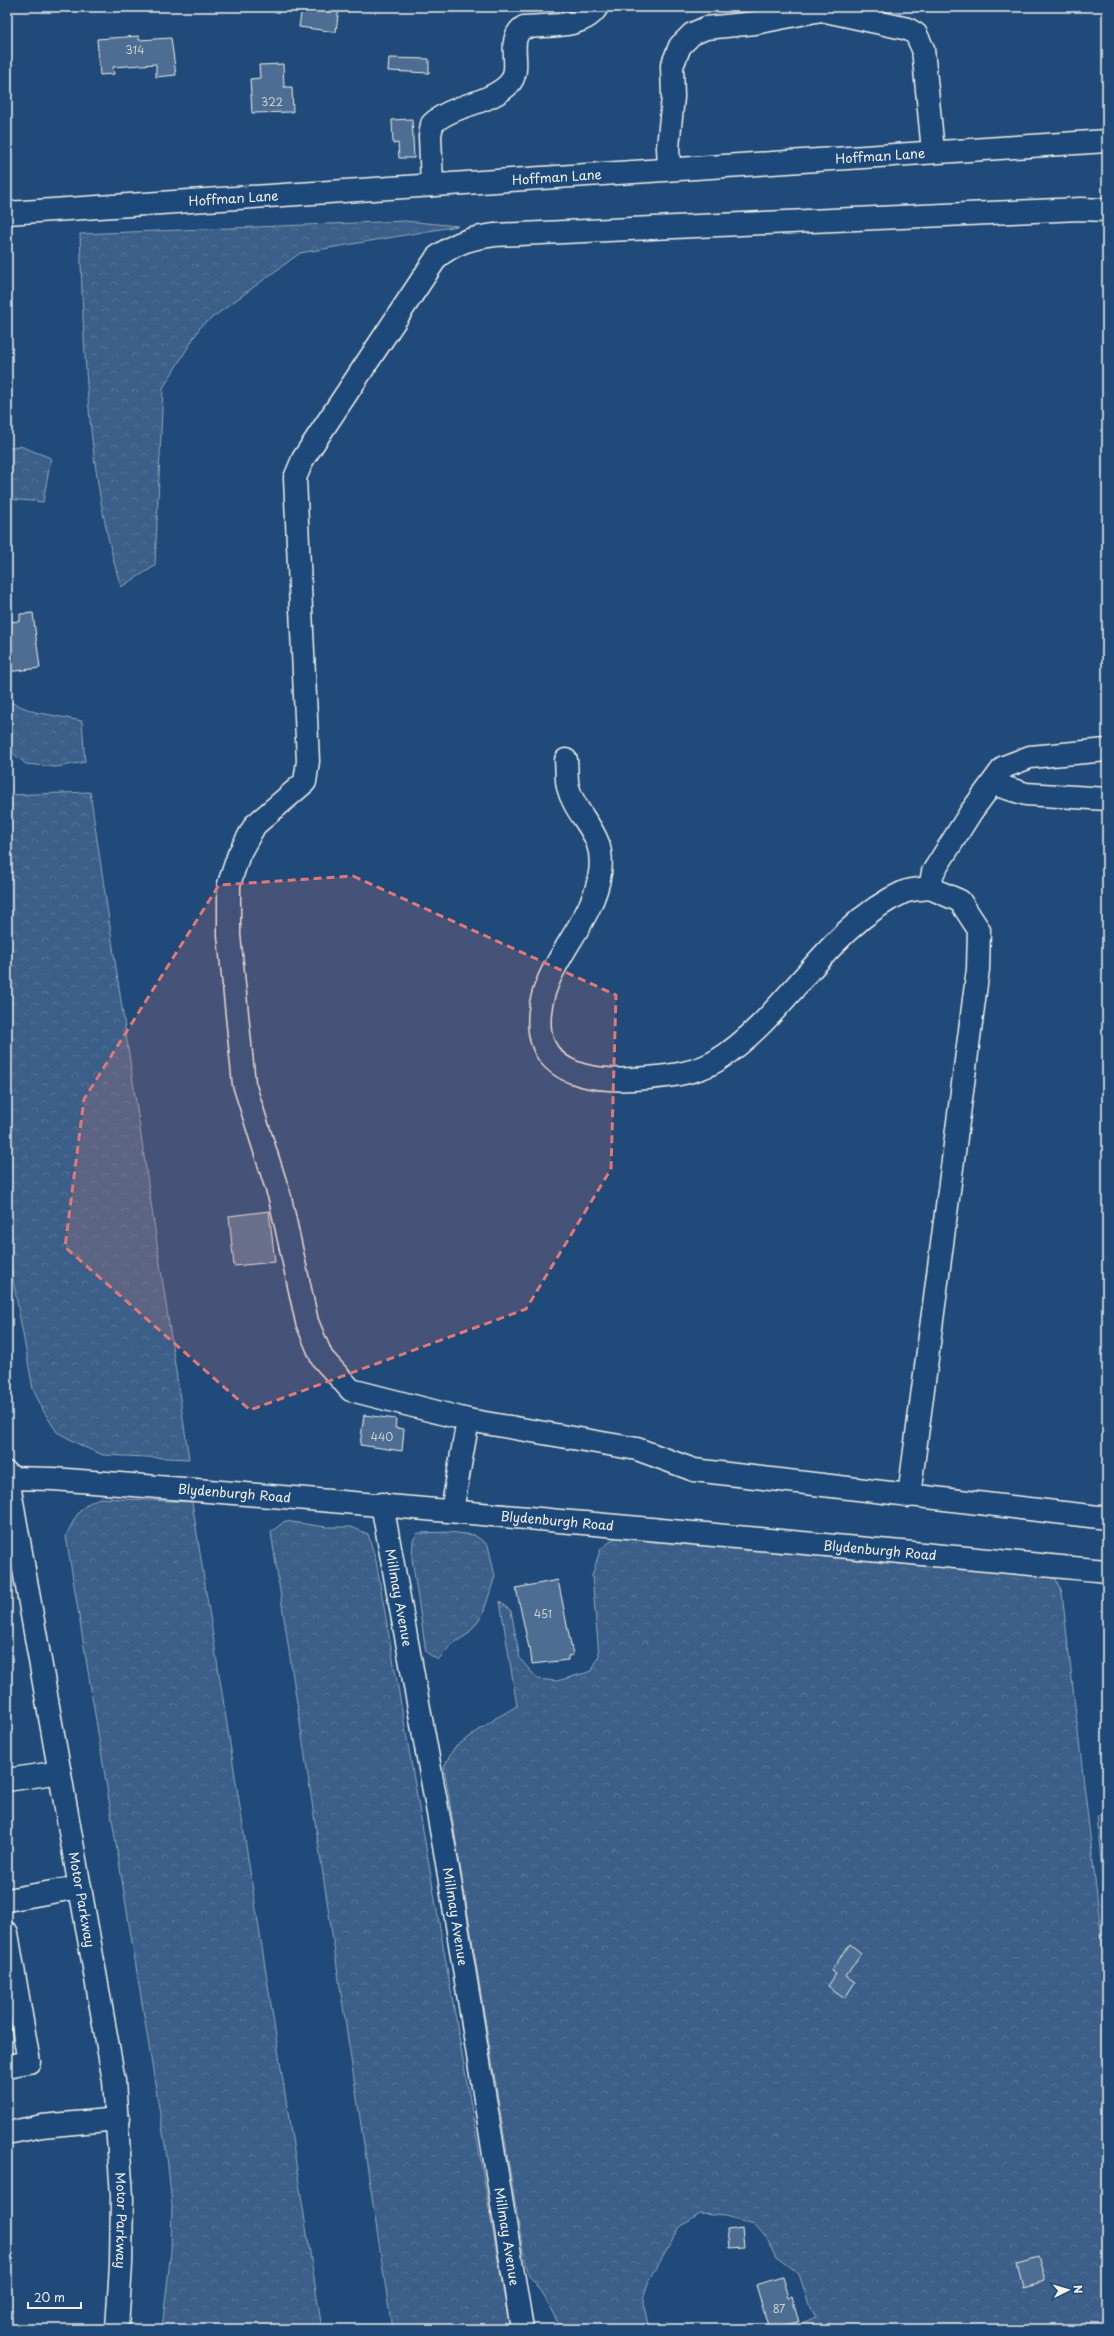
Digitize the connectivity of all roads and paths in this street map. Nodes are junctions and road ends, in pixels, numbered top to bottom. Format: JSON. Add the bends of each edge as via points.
{"nodes":[{"id":1,"x":597,"y":7,"type":"edge"},
{"id":2,"x":1107,"y":141,"type":"edge"},
{"id":3,"x":933,"y":152,"type":"junction"},
{"id":4,"x":669,"y":169,"type":"junction"},
{"id":5,"x":432,"y":186,"type":"junction"},
{"id":6,"x":1107,"y":210,"type":"edge"},
{"id":7,"x":7,"y":213,"type":"edge"},
{"id":8,"x":1107,"y":750,"type":"edge"},
{"id":9,"x":566,"y":760,"type":"dead end"},
{"id":10,"x":993,"y":784,"type":"junction"},
{"id":11,"x":1107,"y":799,"type":"edge"},
{"id":12,"x":930,"y":888,"type":"junction"},
{"id":13,"x":468,"y":1420,"type":"junction"},
{"id":14,"x":7,"y":1476,"type":"edge"},
{"id":15,"x":909,"y":1496,"type":"junction"},
{"id":16,"x":382,"y":1504,"type":"junction"},
{"id":17,"x":452,"y":1510,"type":"junction"},
{"id":18,"x":1107,"y":1518,"type":"edge"},
{"id":19,"x":1107,"y":1571,"type":"edge"},
{"id":20,"x":60,"y":1772,"type":"junction"},
{"id":21,"x":7,"y":1780,"type":"edge"},
{"id":22,"x":80,"y":1887,"type":"junction"},
{"id":23,"x":7,"y":1900,"type":"edge"},
{"id":24,"x":7,"y":1934,"type":"edge"},
{"id":25,"x":7,"y":2066,"type":"edge"},
{"id":26,"x":118,"y":2118,"type":"junction"},
{"id":27,"x":7,"y":2133,"type":"edge"},
{"id":28,"x":117,"y":2329,"type":"edge"},
{"id":29,"x":522,"y":2329,"type":"edge"}],
"edges":[{"from":1,"to":5,"type":"street","via":[[588,18],[576,22],[524,27],[518,31],[515,39],[516,67],[508,85],[491,95],[444,114],[432,124]]},
{"from":2,"to":3,"type":"street","name":"Hoffman Lane"},
{"from":3,"to":4,"type":"street","name":"Hoffman Lane"},
{"from":3,"to":4,"type":"street","via":[[923,49],[916,34],[908,29],[821,10],[755,23],[706,28],[692,34],[686,40],[675,55],[672,66]]},
{"from":4,"to":5,"type":"street","name":"Hoffman Lane"},
{"from":5,"to":7,"type":"street","name":"Hoffman Lane"},
{"from":6,"to":13,"type":"street","via":[[1073,209],[503,235],[474,238],[454,244],[437,257],[303,459],[295,478],[295,502],[308,761],[305,782],[255,824],[239,854],[229,884],[229,935],[244,1084],[280,1198],[307,1322],[322,1358],[352,1390]]},
{"from":8,"to":10,"type":"street","via":[[1030,757],[1004,768]]},
{"from":9,"to":12,"type":"street","via":[[567,786],[578,811],[591,826],[599,844],[600,872],[590,902],[545,985],[539,1009],[540,1032],[548,1054],[564,1070],[591,1078],[627,1080],[676,1075],[715,1061],[760,1027],[844,935],[877,907],[905,891]]},
{"from":10,"to":11,"type":"street","via":[[1026,794]]},
{"from":10,"to":12,"type":"street","via":[[933,872]]},
{"from":12,"to":15,"type":"street","via":[[960,901],[979,930],[978,970]]},
{"from":13,"to":15,"type":"street","via":[[637,1449],[694,1470]]},
{"from":13,"to":17,"type":"street"},
{"from":14,"to":16,"type":"street","name":"Blydenburgh Road"},
{"from":14,"to":20,"type":"street","name":"Motor Parkway"},
{"from":15,"to":18,"type":"street"},
{"from":16,"to":17,"type":"street","name":"Blydenburgh Road"},
{"from":16,"to":29,"type":"street","name":"Millmay Avenue","via":[[446,1857]]},
{"from":17,"to":19,"type":"street","name":"Blydenburgh Road"},
{"from":20,"to":21,"type":"street"},
{"from":20,"to":22,"type":"street","name":"Motor Parkway"},
{"from":22,"to":23,"type":"street"},
{"from":22,"to":26,"type":"street","name":"Motor Parkway","via":[[108,2044]]},
{"from":24,"to":25,"type":"street","via":[[29,2062]]},
{"from":26,"to":27,"type":"street","via":[[42,2126]]},
{"from":26,"to":28,"type":"street","name":"Motor Parkway","via":[[122,2230]]}]}
